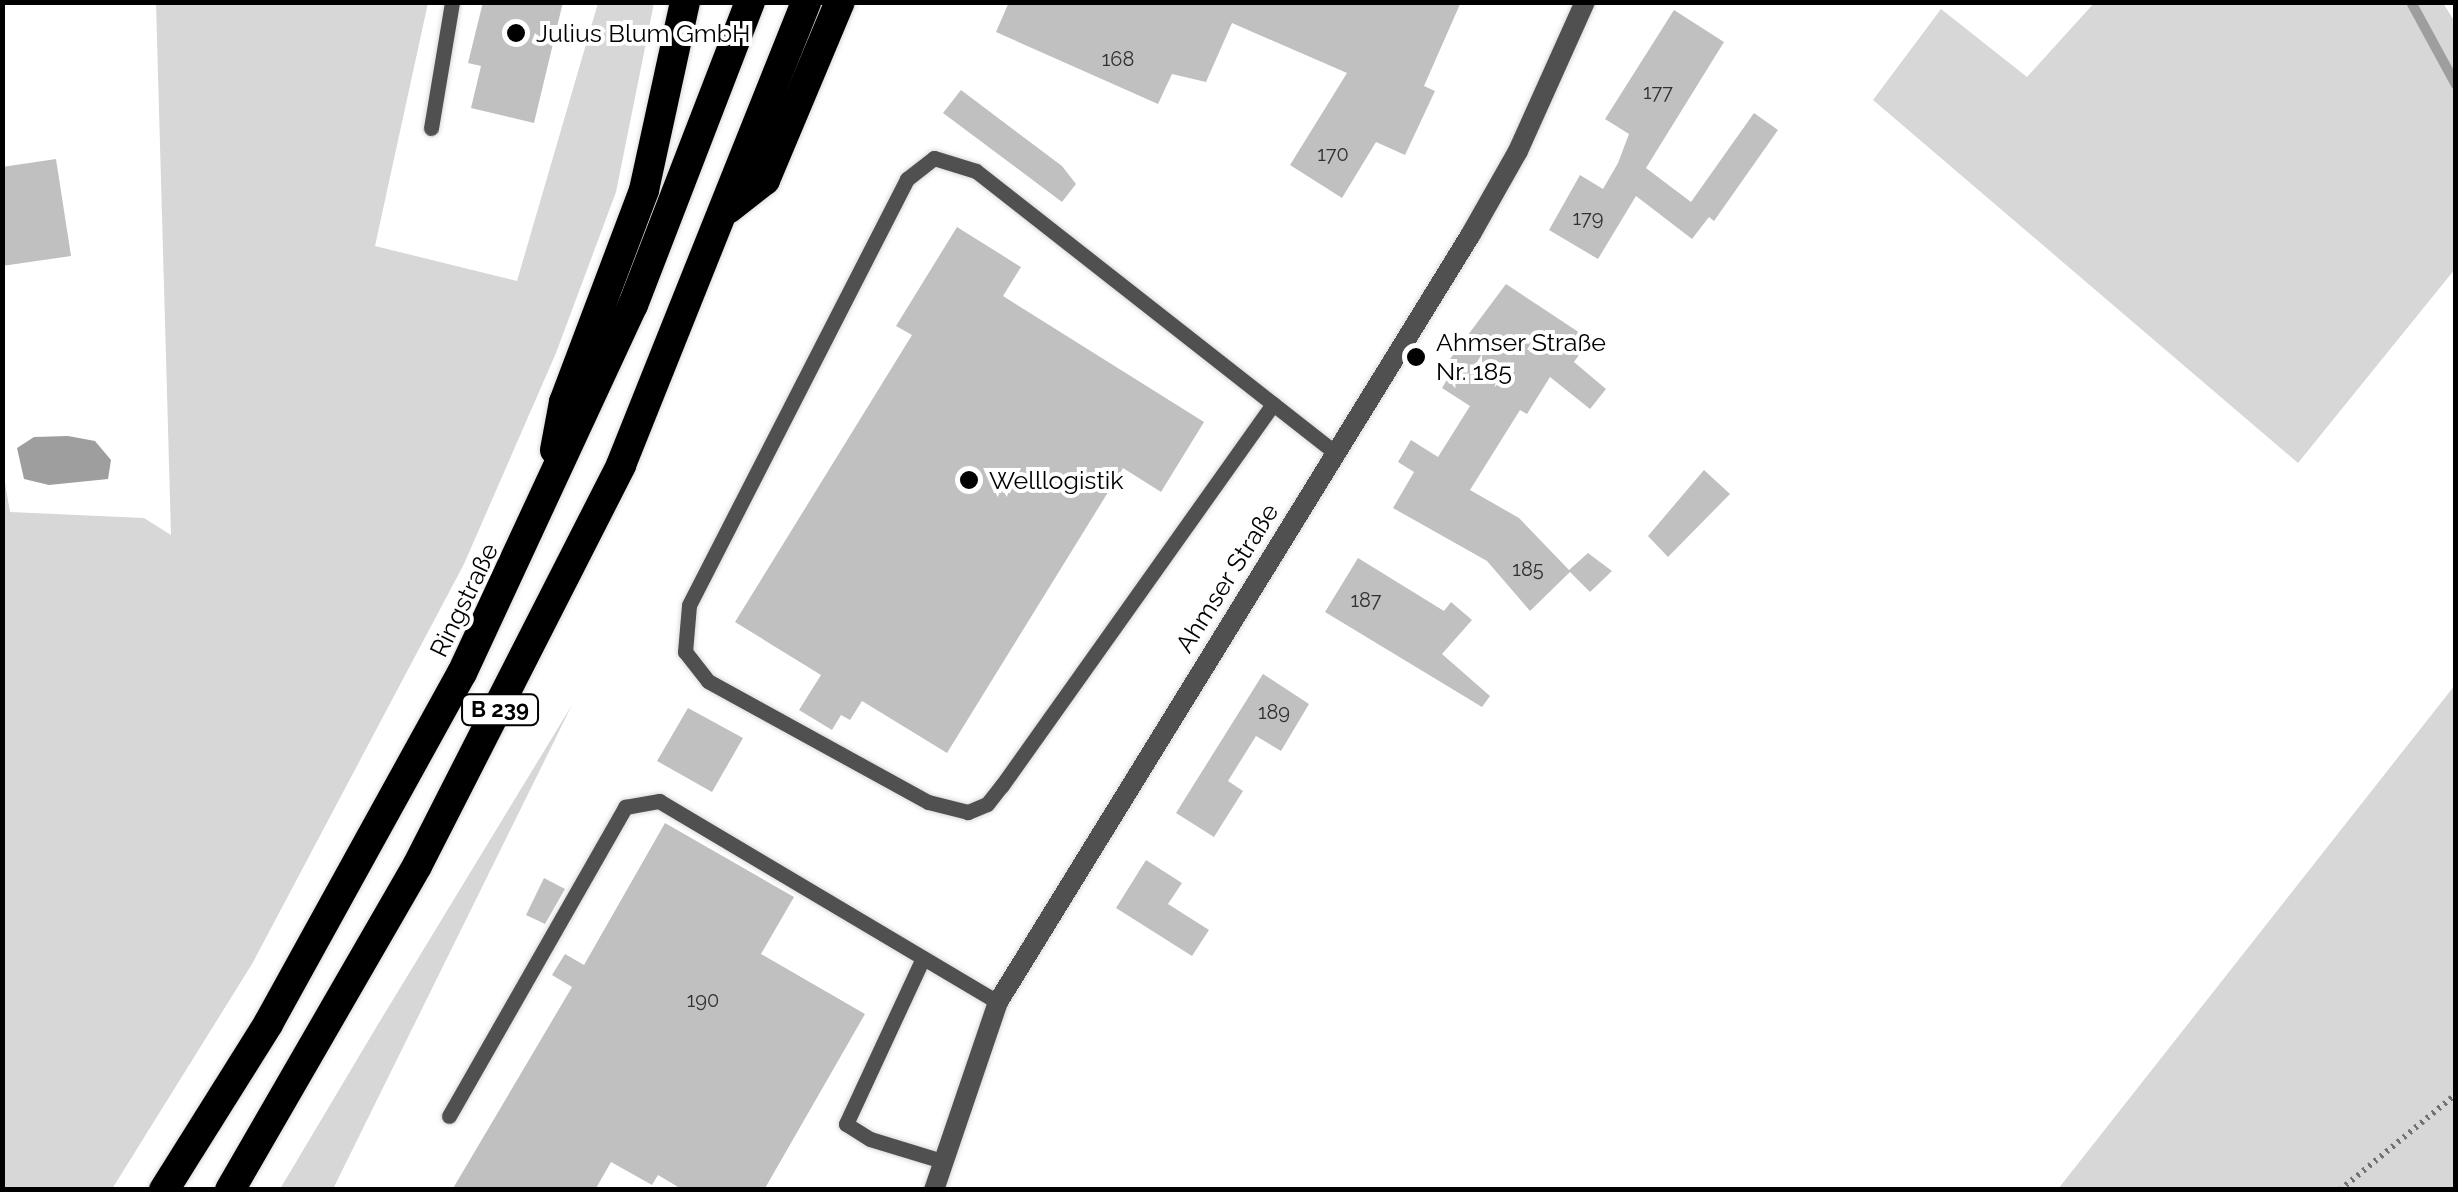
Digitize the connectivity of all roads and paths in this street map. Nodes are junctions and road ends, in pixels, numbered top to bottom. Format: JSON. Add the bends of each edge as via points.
{"nodes":[{"id":1,"x":452,"y":2,"type":"edge"},
{"id":2,"x":685,"y":2,"type":"edge"},
{"id":3,"x":750,"y":2,"type":"edge"},
{"id":4,"x":806,"y":2,"type":"edge"},
{"id":5,"x":840,"y":2,"type":"edge"},
{"id":6,"x":1586,"y":2,"type":"edge"},
{"id":7,"x":431,"y":128,"type":"dead end"},
{"id":8,"x":728,"y":209,"type":"junction"},
{"id":9,"x":1273,"y":404,"type":"junction"},
{"id":10,"x":1334,"y":452,"type":"junction"},
{"id":11,"x":547,"y":497,"type":"junction"},
{"id":12,"x":923,"y":958,"type":"junction"},
{"id":13,"x":998,"y":1002,"type":"junction"},
{"id":14,"x":2456,"y":1094,"type":"edge"},
{"id":15,"x":449,"y":1116,"type":"dead end"},
{"id":16,"x":942,"y":1161,"type":"junction"},
{"id":17,"x":164,"y":1190,"type":"edge"},
{"id":18,"x":230,"y":1190,"type":"edge"},
{"id":19,"x":934,"y":1190,"type":"edge"},
{"id":20,"x":2340,"y":1190,"type":"edge"}],
"edges":[{"from":1,"to":7,"type":"lane"},
{"from":2,"to":11,"type":"highway","via":[[644,190],[564,402]]},
{"from":3,"to":11,"type":"highway","name":"Ringstraße","number":"B 239","via":[[633,304]]},
{"from":4,"to":8,"type":"highway","number":"B 239"},
{"from":5,"to":8,"type":"highway","via":[[765,180]]},
{"from":6,"to":10,"type":"street","name":"Ahmser Straße","via":[[1518,151]]},
{"from":8,"to":18,"type":"highway","number":"B 239","via":[[621,464],[504,702]]},
{"from":9,"to":9,"type":"lane","via":[[976,171],[934,158],[907,180],[689,605],[684,652],[708,681],[928,802],[968,812],[988,804]]},
{"from":9,"to":10,"type":"lane"},
{"from":10,"to":13,"type":"street","name":"Ahmser Straße"},
{"from":11,"to":17,"type":"highway","name":"Ringstraße","number":"B 239","via":[[407,773],[268,1024]]},
{"from":12,"to":13,"type":"lane"},
{"from":12,"to":15,"type":"lane","via":[[659,801],[624,807]]},
{"from":12,"to":16,"type":"lane","via":[[846,1124],[870,1140]]},
{"from":13,"to":16,"type":"street","name":"Ahmser Straße"},
{"from":14,"to":20,"type":"path"},
{"from":16,"to":19,"type":"street","name":"Ahmser Straße"}]}
